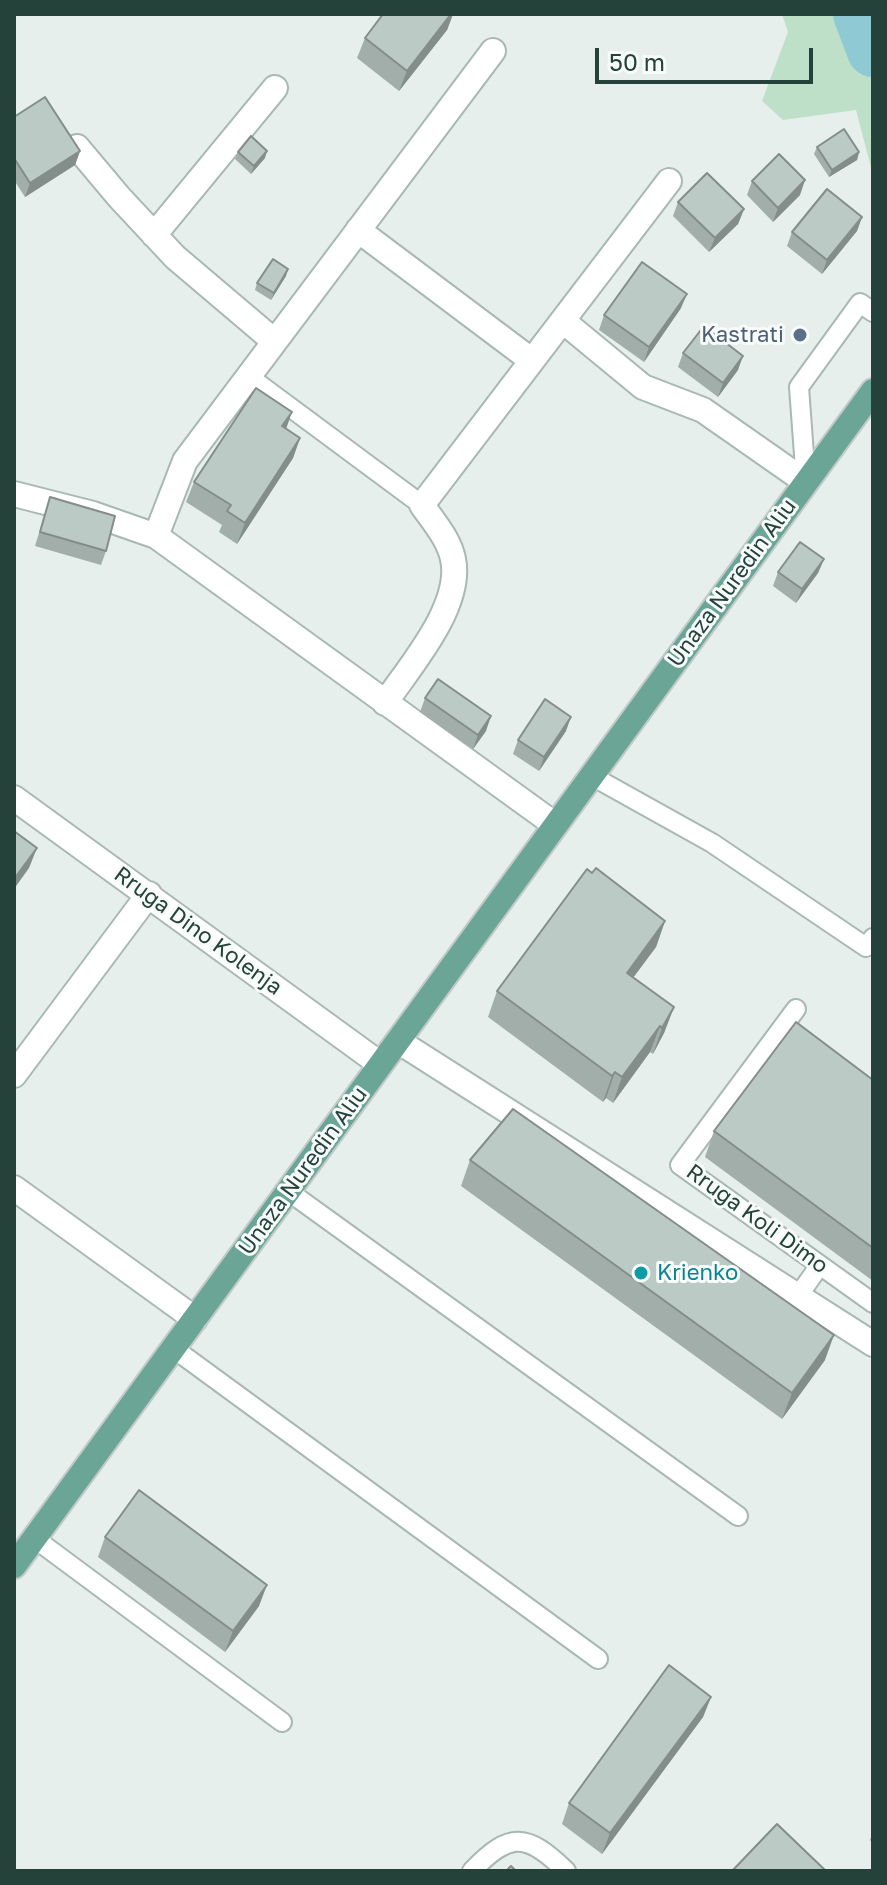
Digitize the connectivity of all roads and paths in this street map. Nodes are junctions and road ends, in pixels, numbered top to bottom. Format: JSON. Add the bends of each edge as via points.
{"nodes":[{"id":1,"x":493,"y":51,"type":"dead end"},
{"id":2,"x":275,"y":88,"type":"dead end"},
{"id":3,"x":77,"y":147,"type":"edge"},
{"id":4,"x":669,"y":181,"type":"dead end"},
{"id":5,"x":358,"y":230,"type":"junction"},
{"id":6,"x":154,"y":235,"type":"junction"},
{"id":7,"x":873,"y":312,"type":"edge"},
{"id":8,"x":563,"y":321,"type":"junction"},
{"id":9,"x":274,"y":341,"type":"junction"},
{"id":10,"x":531,"y":360,"type":"junction"},
{"id":11,"x":248,"y":376,"type":"junction"},
{"id":12,"x":873,"y":391,"type":"edge"},
{"id":13,"x":806,"y":482,"type":"junction"},
{"id":14,"x":14,"y":494,"type":"edge"},
{"id":15,"x":422,"y":505,"type":"junction"},
{"id":16,"x":156,"y":536,"type":"junction"},
{"id":17,"x":385,"y":703,"type":"junction"},
{"id":18,"x":590,"y":775,"type":"junction"},
{"id":19,"x":14,"y":798,"type":"edge"},
{"id":20,"x":554,"y":824,"type":"junction"},
{"id":21,"x":149,"y":894,"type":"junction"},
{"id":22,"x":873,"y":938,"type":"edge"},
{"id":23,"x":796,"y":1009,"type":"dead end"},
{"id":24,"x":398,"y":1041,"type":"junction"},
{"id":25,"x":380,"y":1064,"type":"junction"},
{"id":26,"x":14,"y":1075,"type":"edge"},
{"id":27,"x":14,"y":1188,"type":"edge"},
{"id":28,"x":288,"y":1191,"type":"junction"},
{"id":29,"x":820,"y":1265,"type":"junction"},
{"id":30,"x":798,"y":1296,"type":"junction"},
{"id":31,"x":873,"y":1303,"type":"edge"},
{"id":32,"x":195,"y":1319,"type":"junction"},
{"id":33,"x":873,"y":1344,"type":"edge"},
{"id":34,"x":173,"y":1348,"type":"junction"},
{"id":35,"x":738,"y":1516,"type":"dead end"},
{"id":36,"x":34,"y":1538,"type":"junction"},
{"id":37,"x":14,"y":1566,"type":"edge"},
{"id":38,"x":598,"y":1659,"type":"dead end"},
{"id":39,"x":282,"y":1722,"type":"dead end"},
{"id":40,"x":472,"y":1871,"type":"edge"},
{"id":41,"x":566,"y":1871,"type":"edge"}],
"edges":[{"from":1,"to":5,"type":"street"},
{"from":2,"to":6,"type":"street"},
{"from":3,"to":6,"type":"street"},
{"from":4,"to":8,"type":"street"},
{"from":5,"to":9,"type":"street"},
{"from":5,"to":10,"type":"street"},
{"from":6,"to":9,"type":"street"},
{"from":7,"to":13,"type":"lane","via":[[860,303],[799,387]]},
{"from":8,"to":10,"type":"street"},
{"from":8,"to":13,"type":"street","via":[[643,387],[703,410]]},
{"from":9,"to":11,"type":"street"},
{"from":10,"to":15,"type":"street"},
{"from":11,"to":15,"type":"lane"},
{"from":11,"to":16,"type":"street","via":[[185,461]]},
{"from":12,"to":13,"type":"main road","name":"Unaza Nuredin Aliu"},
{"from":13,"to":18,"type":"main road","name":"Unaza Nuredin Aliu"},
{"from":14,"to":16,"type":"street"},
{"from":15,"to":17,"type":"street","via":[[453,555],[456,576],[435,629]]},
{"from":16,"to":17,"type":"street"},
{"from":17,"to":20,"type":"street"},
{"from":18,"to":20,"type":"main road","name":"Unaza Nuredin Aliu"},
{"from":18,"to":22,"type":"lane","via":[[712,843],[866,947]]},
{"from":19,"to":21,"type":"street","name":"Rruga Dino Kolenja"},
{"from":20,"to":24,"type":"main road","name":"Unaza Nuredin Aliu"},
{"from":21,"to":25,"type":"street","name":"Rruga Dino Kolenja"},
{"from":21,"to":26,"type":"street"},
{"from":23,"to":29,"type":"lane","name":"Rruga Koli Dimo","via":[[680,1165]]},
{"from":24,"to":25,"type":"main road","name":"Unaza Nuredin Aliu"},
{"from":24,"to":30,"type":"street","name":"Rruga Koli Dimo"},
{"from":25,"to":28,"type":"main road","name":"Unaza Nuredin Aliu"},
{"from":27,"to":32,"type":"street"},
{"from":28,"to":32,"type":"main road","name":"Unaza Nuredin Aliu"},
{"from":28,"to":35,"type":"lane"},
{"from":29,"to":30,"type":"lane"},
{"from":29,"to":31,"type":"lane","name":"Rruga Koli Dimo"},
{"from":30,"to":33,"type":"street","name":"Rruga Koli Dimo"},
{"from":32,"to":34,"type":"main road","name":"Unaza Nuredin Aliu"},
{"from":34,"to":36,"type":"main road","name":"Unaza Nuredin Aliu"},
{"from":34,"to":38,"type":"lane"},
{"from":36,"to":37,"type":"main road","name":"Unaza Nuredin Aliu"},
{"from":36,"to":39,"type":"lane"},
{"from":40,"to":41,"type":"lane","via":[[501,1845],[517,1840],[536,1846]]}]}
